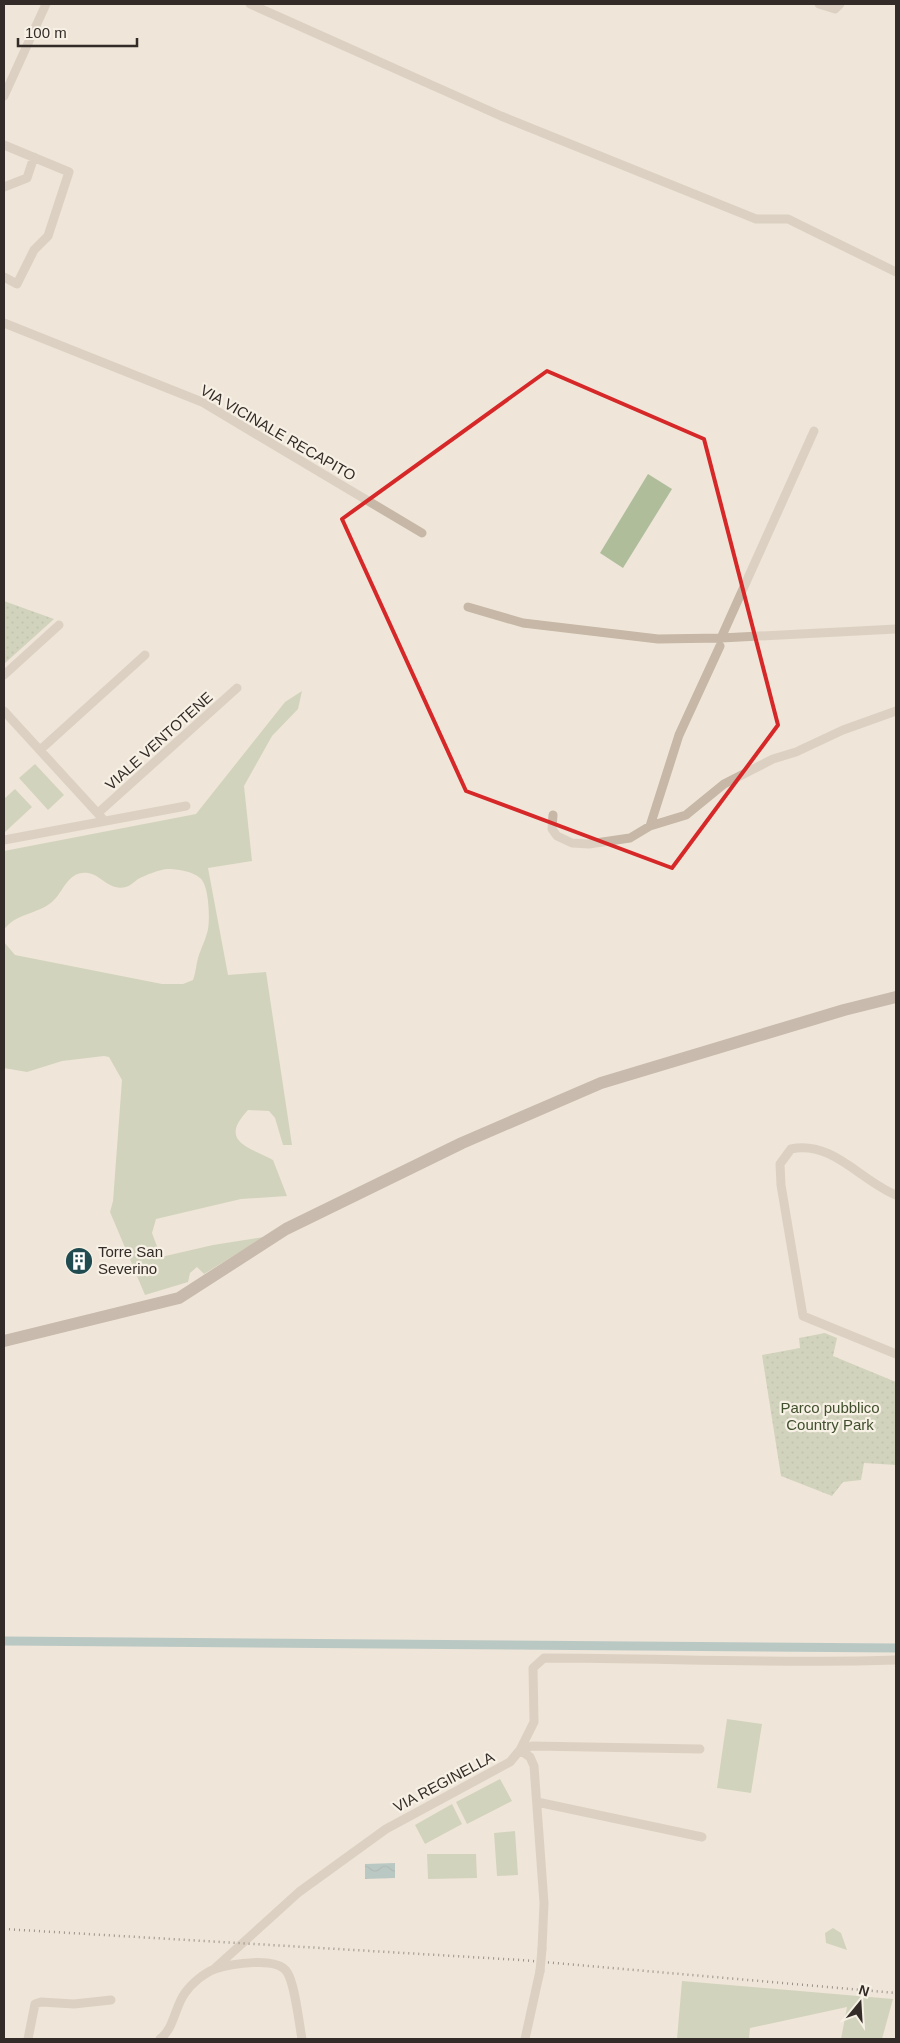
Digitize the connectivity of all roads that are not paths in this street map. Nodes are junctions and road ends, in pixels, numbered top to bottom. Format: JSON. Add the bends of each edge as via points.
{"nodes":[{"id":1,"x":46,"y":4,"type":"edge"},
{"id":2,"x":250,"y":4,"type":"edge"},
{"id":3,"x":819,"y":4,"type":"edge"},
{"id":4,"x":840,"y":4,"type":"edge"},
{"id":5,"x":4,"y":96,"type":"edge"},
{"id":6,"x":4,"y":145,"type":"edge"},
{"id":7,"x":34,"y":157,"type":"junction"},
{"id":8,"x":4,"y":187,"type":"edge"},
{"id":9,"x":896,"y":272,"type":"edge"},
{"id":10,"x":4,"y":277,"type":"edge"},
{"id":11,"x":4,"y":323,"type":"edge"},
{"id":12,"x":814,"y":431,"type":"dead end"},
{"id":13,"x":422,"y":533,"type":"dead end"},
{"id":14,"x":468,"y":607,"type":"dead end"},
{"id":15,"x":59,"y":625,"type":"dead end"},
{"id":16,"x":896,"y":629,"type":"edge"},
{"id":17,"x":721,"y":642,"type":"junction"},
{"id":18,"x":146,"y":655,"type":"dead end"},
{"id":19,"x":4,"y":675,"type":"edge"},
{"id":20,"x":238,"y":688,"type":"dead end"},
{"id":21,"x":4,"y":710,"type":"edge"},
{"id":22,"x":896,"y":711,"type":"edge"},
{"id":23,"x":40,"y":750,"type":"junction"},
{"id":24,"x":186,"y":806,"type":"dead end"},
{"id":25,"x":98,"y":814,"type":"junction"},
{"id":26,"x":553,"y":815,"type":"dead end"},
{"id":27,"x":106,"y":822,"type":"junction"},
{"id":28,"x":650,"y":826,"type":"junction"},
{"id":29,"x":4,"y":840,"type":"edge"},
{"id":30,"x":896,"y":996,"type":"edge"},
{"id":31,"x":896,"y":1195,"type":"edge"},
{"id":32,"x":4,"y":1340,"type":"edge"},
{"id":33,"x":896,"y":1354,"type":"edge"},
{"id":34,"x":896,"y":1660,"type":"edge"},
{"id":35,"x":700,"y":1749,"type":"dead end"},
{"id":36,"x":520,"y":1750,"type":"junction"},
{"id":37,"x":536,"y":1802,"type":"junction"},
{"id":38,"x":702,"y":1837,"type":"dead end"},
{"id":39,"x":214,"y":1969,"type":"junction"},
{"id":40,"x":111,"y":2000,"type":"dead end"},
{"id":41,"x":28,"y":2039,"type":"edge"},
{"id":42,"x":160,"y":2039,"type":"edge"},
{"id":43,"x":302,"y":2039,"type":"edge"},
{"id":44,"x":525,"y":2039,"type":"edge"}],
"edges":[{"from":1,"to":5,"type":"street"},
{"from":2,"to":9,"type":"street","via":[[501,116],[756,219],[788,219]]},
{"from":3,"to":4,"type":"street","via":[[835,9]]},
{"from":6,"to":7,"type":"street"},
{"from":7,"to":8,"type":"street","via":[[27,178]]},
{"from":7,"to":10,"type":"street","via":[[69,172],[48,236],[34,250],[17,284]]},
{"from":11,"to":13,"type":"street","name":"VIA VICINALE RECAPITO","via":[[202,402]]},
{"from":12,"to":17,"type":"street"},
{"from":14,"to":17,"type":"street","via":[[534,624],[658,639]]},
{"from":15,"to":19,"type":"street"},
{"from":16,"to":17,"type":"street"},
{"from":17,"to":28,"type":"street","via":[[679,735]]},
{"from":18,"to":23,"type":"street"},
{"from":20,"to":25,"type":"street","name":"VIALE VENTOTENE"},
{"from":21,"to":23,"type":"street"},
{"from":22,"to":28,"type":"street","via":[[773,759],[724,784],[686,814]]},
{"from":23,"to":25,"type":"street"},
{"from":24,"to":27,"type":"street"},
{"from":25,"to":27,"type":"street"},
{"from":26,"to":28,"type":"street","via":[[552,829],[557,836],[572,843],[630,838]]},
{"from":27,"to":29,"type":"street"},
{"from":30,"to":32,"type":"street","via":[[601,1083],[462,1144],[286,1229],[179,1298]]},
{"from":31,"to":33,"type":"street","via":[[820,1150],[803,1146],[790,1149],[780,1164],[803,1316]]},
{"from":34,"to":36,"type":"street","name":"VIA REGINELLA","via":[[797,1663],[544,1658],[533,1668],[534,1722]]},
{"from":35,"to":36,"type":"street","via":[[532,1746]]},
{"from":36,"to":37,"type":"street","via":[[530,1757],[534,1766]]},
{"from":36,"to":39,"type":"street","name":"VIA REGINELLA","via":[[510,1762],[386,1829],[299,1892]]},
{"from":37,"to":38,"type":"street"},
{"from":37,"to":44,"type":"street","bridge":true,"via":[[544,1903],[542,1949]]},
{"from":39,"to":42,"type":"street","name":"VIA REGINELLA","via":[[191,1985]]},
{"from":39,"to":43,"type":"street","name":"VIA REGINELLA","via":[[270,1962],[280,1965],[290,1977]]},
{"from":40,"to":41,"type":"street","via":[[34,2004]]}]}
